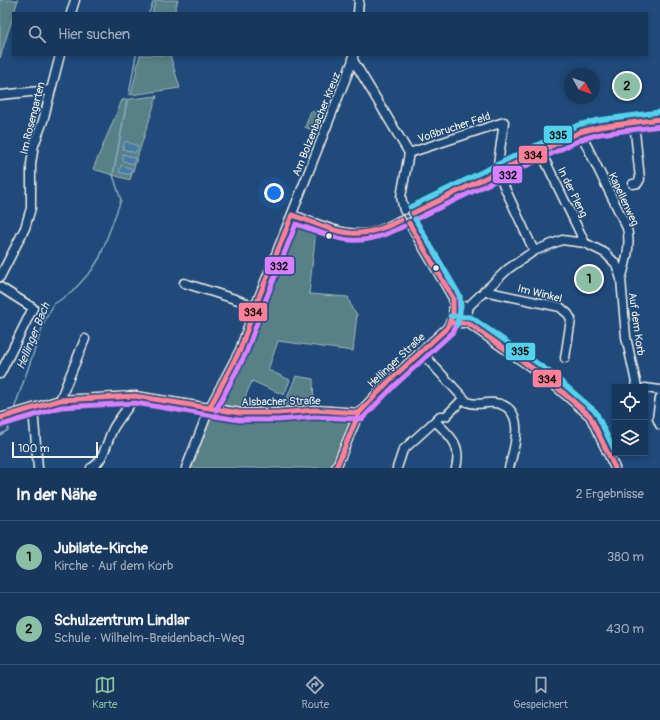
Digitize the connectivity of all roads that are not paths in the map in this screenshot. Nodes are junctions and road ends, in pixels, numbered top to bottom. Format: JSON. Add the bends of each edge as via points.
{"nodes":[{"id":1,"x":75,"y":0,"type":"edge"},
{"id":2,"x":359,"y":0,"type":"edge"},
{"id":3,"x":71,"y":12,"type":"edge"},
{"id":4,"x":358,"y":12,"type":"edge"},
{"id":5,"x":60,"y":56,"type":"edge"},
{"id":6,"x":353,"y":58,"type":"edge"},
{"id":7,"x":50,"y":90,"type":"junction"},
{"id":8,"x":0,"y":95,"type":"edge"},
{"id":9,"x":660,"y":119,"type":"edge"},
{"id":10,"x":634,"y":122,"type":"junction"},
{"id":11,"x":580,"y":132,"type":"junction"},
{"id":12,"x":541,"y":152,"type":"junction"},
{"id":13,"x":409,"y":153,"type":"junction"},
{"id":14,"x":497,"y":171,"type":"junction"},
{"id":15,"x":633,"y":184,"type":"dead end"},
{"id":16,"x":404,"y":210,"type":"junction"},
{"id":17,"x":413,"y":213,"type":"junction"},
{"id":18,"x":292,"y":215,"type":"junction"},
{"id":19,"x":401,"y":220,"type":"junction"},
{"id":20,"x":410,"y":223,"type":"junction"},
{"id":21,"x":585,"y":242,"type":"junction"},
{"id":22,"x":534,"y":251,"type":"junction"},
{"id":23,"x":0,"y":277,"type":"edge"},
{"id":24,"x":621,"y":279,"type":"junction"},
{"id":25,"x":184,"y":283,"type":"dead end"},
{"id":26,"x":0,"y":287,"type":"edge"},
{"id":27,"x":484,"y":291,"type":"junction"},
{"id":28,"x":469,"y":306,"type":"junction"},
{"id":29,"x":255,"y":307,"type":"junction"},
{"id":30,"x":454,"y":309,"type":"junction"},
{"id":31,"x":450,"y":323,"type":"junction"},
{"id":32,"x":468,"y":323,"type":"junction"},
{"id":33,"x":85,"y":339,"type":"dead end"},
{"id":34,"x":421,"y":352,"type":"junction"},
{"id":35,"x":565,"y":358,"type":"dead end"},
{"id":36,"x":0,"y":374,"type":"edge"},
{"id":37,"x":636,"y":384,"type":"edge"},
{"id":38,"x":648,"y":388,"type":"edge"},
{"id":39,"x":660,"y":390,"type":"edge"},
{"id":40,"x":135,"y":396,"type":"junction"},
{"id":41,"x":660,"y":398,"type":"edge"},
{"id":42,"x":463,"y":399,"type":"junction"},
{"id":43,"x":60,"y":400,"type":"junction"},
{"id":44,"x":210,"y":407,"type":"junction"},
{"id":45,"x":33,"y":409,"type":"junction"},
{"id":46,"x":359,"y":413,"type":"junction"},
{"id":47,"x":0,"y":418,"type":"edge"},
{"id":48,"x":435,"y":420,"type":"junction"},
{"id":49,"x":660,"y":425,"type":"edge"},
{"id":50,"x":612,"y":454,"type":"edge"},
{"id":51,"x":612,"y":456,"type":"edge"},
{"id":52,"x":38,"y":468,"type":"edge"},
{"id":53,"x":91,"y":468,"type":"edge"},
{"id":54,"x":186,"y":468,"type":"edge"},
{"id":55,"x":336,"y":468,"type":"edge"},
{"id":56,"x":398,"y":468,"type":"edge"},
{"id":57,"x":456,"y":468,"type":"edge"},
{"id":58,"x":509,"y":468,"type":"edge"},
{"id":59,"x":615,"y":468,"type":"edge"}],
"edges":[{"from":1,"to":3,"type":"street"},
{"from":2,"to":4,"type":"street"},
{"from":5,"to":7,"type":"street","name":"Im Rosengarten"},
{"from":6,"to":13,"type":"street"},
{"from":6,"to":18,"type":"street","name":"Am Bolzenbacher Kreuz"},
{"from":7,"to":8,"type":"street"},
{"from":7,"to":23,"type":"street","name":"Im Rosengarten","via":[[34,145],[31,164],[31,208],[25,228]]},
{"from":9,"to":10,"type":"street"},
{"from":10,"to":11,"type":"street"},
{"from":10,"to":15,"type":"street","via":[[640,179],[638,183]]},
{"from":11,"to":12,"type":"street"},
{"from":11,"to":24,"type":"street","name":"Kapellenweg","via":[[627,228],[629,239]]},
{"from":12,"to":14,"type":"street"},
{"from":12,"to":21,"type":"street","name":"In der Pleng"},
{"from":13,"to":14,"type":"street","name":"Voßbrucher Feld","via":[[504,122]]},
{"from":13,"to":16,"type":"street","via":[[402,197]]},
{"from":14,"to":17,"type":"street"},
{"from":14,"to":22,"type":"street"},
{"from":16,"to":17,"type":"street"},
{"from":16,"to":19,"type":"street","via":[[401,213]]},
{"from":17,"to":20,"type":"street","via":[[414,217]]},
{"from":18,"to":19,"type":"street","via":[[341,231],[361,234],[381,230]]},
{"from":18,"to":29,"type":"street","name":"Am Bolzenbacher Kreuz"},
{"from":19,"to":20,"type":"street"},
{"from":20,"to":30,"type":"street","via":[[452,298]]},
{"from":21,"to":22,"type":"street","name":"Auf dem Korb","via":[[562,240]]},
{"from":21,"to":24,"type":"street","name":"Auf dem Korb","via":[[605,253],[616,264]]},
{"from":22,"to":27,"type":"street","name":"Auf dem Korb","via":[[508,269]]},
{"from":24,"to":37,"type":"street","name":"Auf dem Korb","via":[[626,337]]},
{"from":25,"to":29,"type":"street"},
{"from":26,"to":36,"type":"street","via":[[33,308]]},
{"from":27,"to":28,"type":"street","name":"Auf dem Korb"},
{"from":27,"to":35,"type":"street","name":"Im Winkel","via":[[560,307],[565,311],[571,319]]},
{"from":28,"to":30,"type":"street"},
{"from":28,"to":32,"type":"street"},
{"from":29,"to":44,"type":"street","name":"Am Bolzenbacher Kreuz","via":[[240,350]]},
{"from":30,"to":31,"type":"street","name":"Hellinger Straße"},
{"from":31,"to":32,"type":"street"},
{"from":31,"to":34,"type":"street","name":"Hellinger Straße"},
{"from":32,"to":50,"type":"street","via":[[545,377],[590,416]]},
{"from":33,"to":43,"type":"street"},
{"from":34,"to":42,"type":"street"},
{"from":34,"to":46,"type":"street","name":"Hellinger Straße"},
{"from":38,"to":39,"type":"street"},
{"from":40,"to":43,"type":"street","name":"Alsbacher Straße"},
{"from":40,"to":44,"type":"street","name":"Alsbacher Straße"},
{"from":40,"to":53,"type":"street","via":[[113,428],[96,466]]},
{"from":41,"to":49,"type":"street","via":[[657,418]]},
{"from":42,"to":48,"type":"street","via":[[446,416],[440,416]]},
{"from":42,"to":58,"type":"street","via":[[474,405],[492,402],[501,404],[513,415],[517,434]]},
{"from":43,"to":45,"type":"street","name":"Alsbacher Straße"},
{"from":44,"to":46,"type":"street","name":"Alsbacher Straße","via":[[240,413],[315,410]]},
{"from":44,"to":54,"type":"street","name":"Am Bolzenbacher Kreuz"},
{"from":45,"to":47,"type":"street","name":"Alsbacher Straße"},
{"from":45,"to":52,"type":"street"},
{"from":46,"to":55,"type":"street","name":"Hellinger Straße"},
{"from":48,"to":56,"type":"street","via":[[403,450]]},
{"from":48,"to":57,"type":"street","via":[[453,439],[458,449]]},
{"from":51,"to":59,"type":"street"}]}
